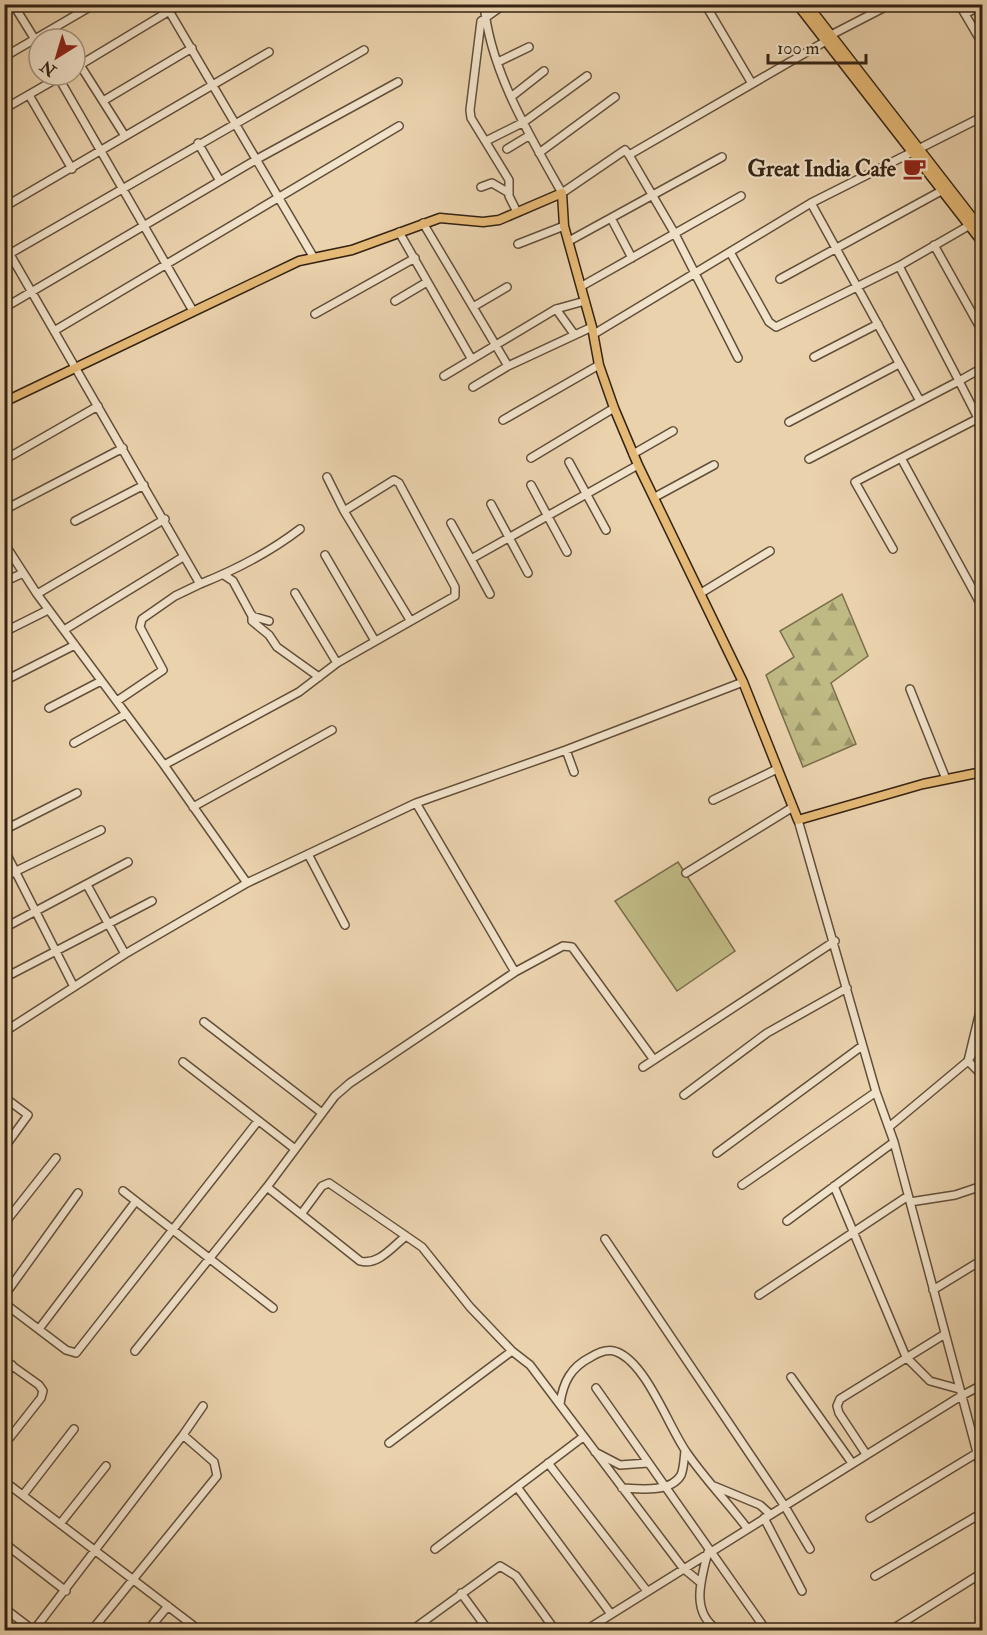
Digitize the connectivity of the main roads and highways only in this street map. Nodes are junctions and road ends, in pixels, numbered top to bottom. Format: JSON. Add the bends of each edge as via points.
{"nodes":[{"id":1,"x":797,"y":4,"type":"edge"},
{"id":2,"x":807,"y":4,"type":"edge"},
{"id":3,"x":828,"y":38,"type":"junction"},
{"id":4,"x":918,"y":150,"type":"junction"},
{"id":5,"x":982,"y":230,"type":"edge"},
{"id":6,"x":982,"y":242,"type":"edge"},
{"id":7,"x":4,"y":402,"type":"edge"},
{"id":8,"x":982,"y":772,"type":"edge"}],
"edges":[{"from":1,"to":3,"type":"main road"},
{"from":2,"to":3,"type":"main road"},
{"from":3,"to":4,"type":"main road"},
{"from":4,"to":5,"type":"main road"},
{"from":4,"to":6,"type":"main road"},
{"from":7,"to":8,"type":"main road","via":[[282,268],[352,250],[441,218],[492,221],[562,193],[564,226],[599,365],[614,408],[743,682],[798,820]]}]}
